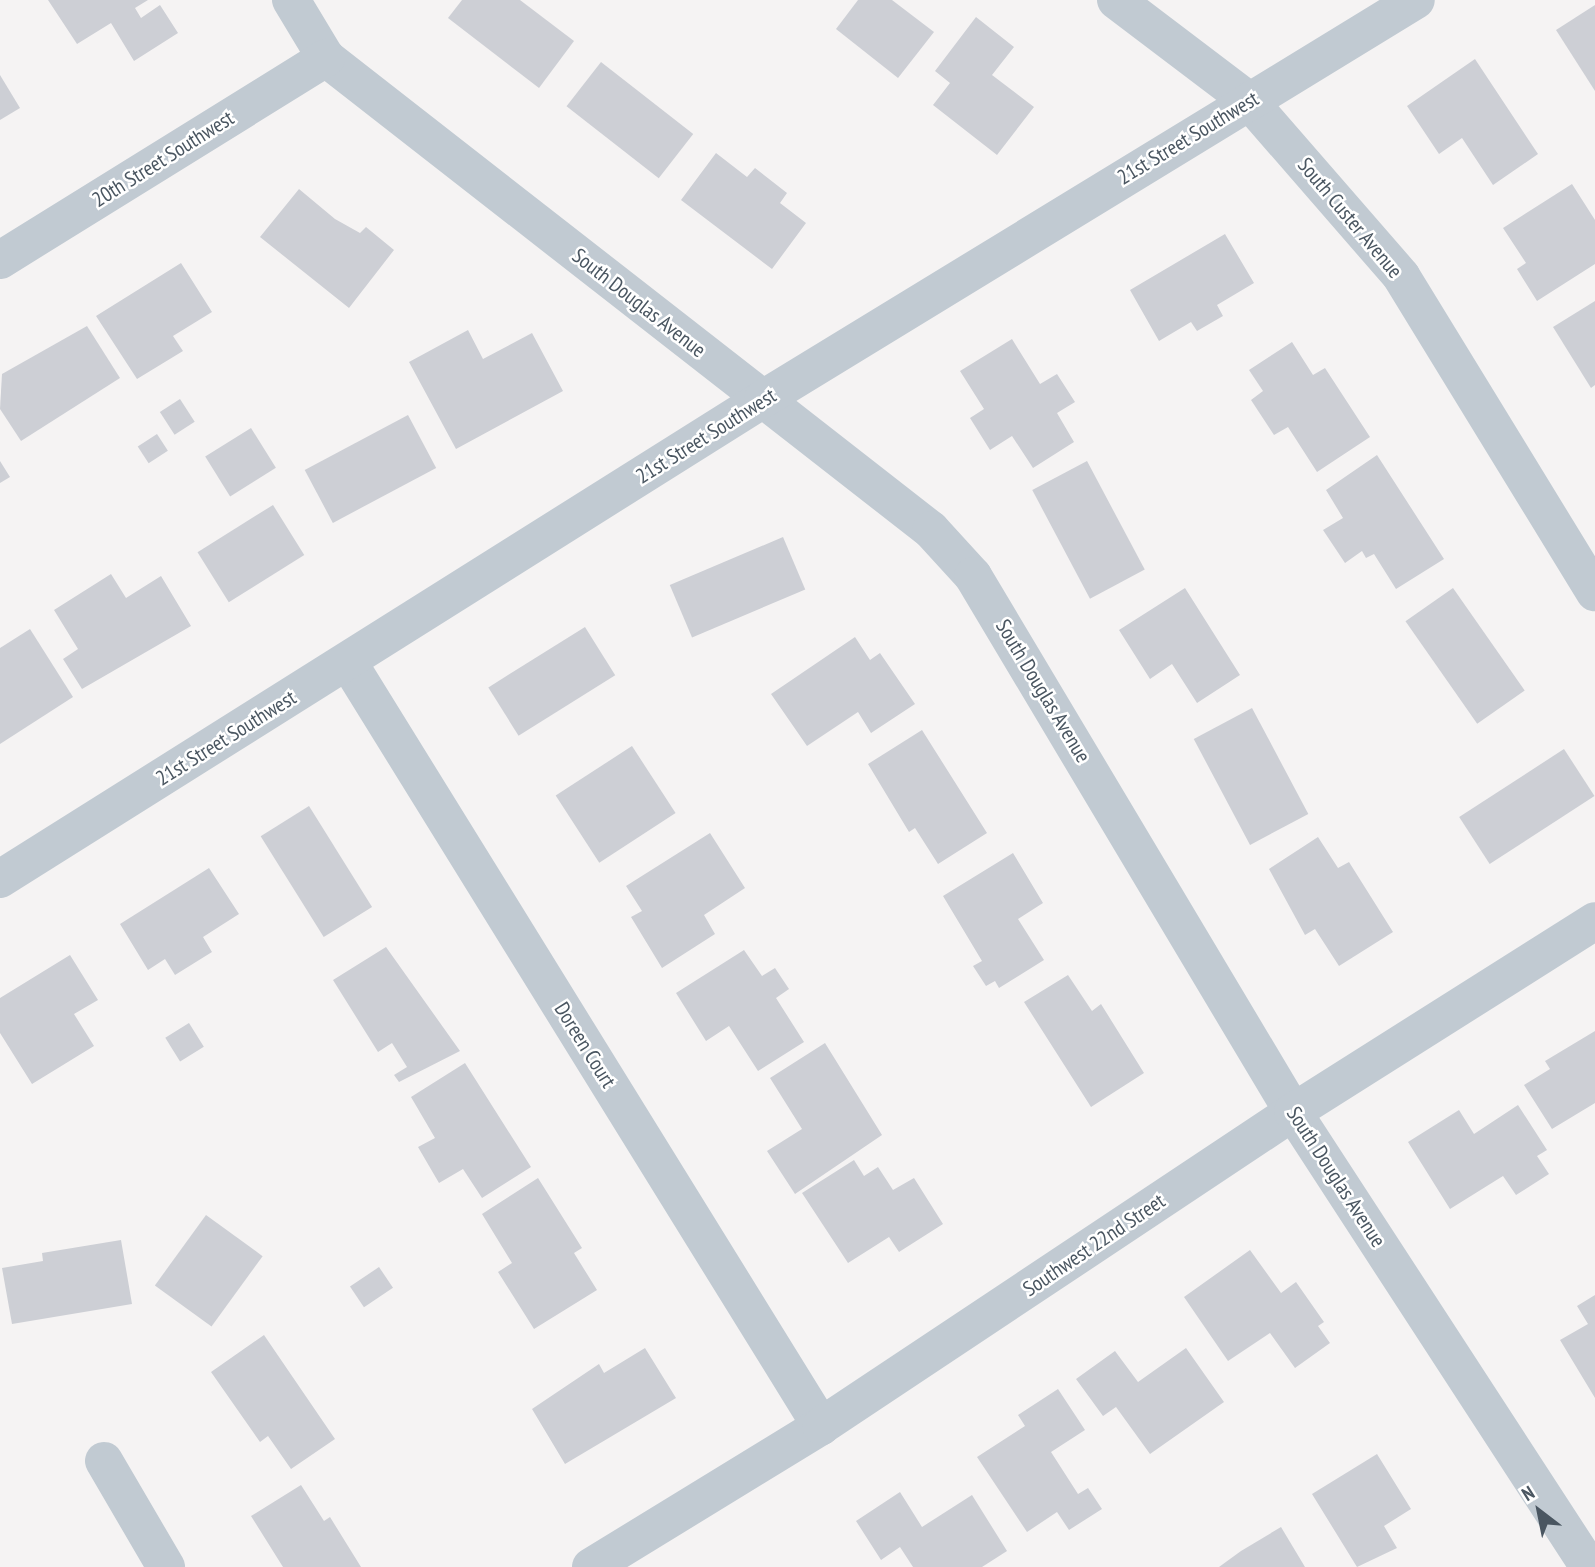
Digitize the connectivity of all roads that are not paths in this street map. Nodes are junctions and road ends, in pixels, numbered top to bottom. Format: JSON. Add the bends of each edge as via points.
{"nodes":[{"id":1,"x":291,"y":0,"type":"edge"},
{"id":2,"x":1116,"y":0,"type":"edge"},
{"id":3,"x":1416,"y":0,"type":"edge"},
{"id":4,"x":326,"y":58,"type":"junction"},
{"id":5,"x":1250,"y":101,"type":"junction"},
{"id":6,"x":0,"y":260,"type":"edge"},
{"id":7,"x":763,"y":399,"type":"junction"},
{"id":8,"x":1595,"y":592,"type":"edge"},
{"id":9,"x":348,"y":662,"type":"junction"},
{"id":10,"x":0,"y":879,"type":"edge"},
{"id":11,"x":1595,"y":921,"type":"edge"},
{"id":12,"x":1293,"y":1112,"type":"junction"},
{"id":13,"x":821,"y":1426,"type":"junction"},
{"id":14,"x":104,"y":1461,"type":"dead end"},
{"id":15,"x":1586,"y":1563,"type":"edge"},
{"id":16,"x":166,"y":1567,"type":"edge"},
{"id":17,"x":591,"y":1567,"type":"edge"}],
"edges":[{"from":1,"to":4,"type":"street","name":"South Douglas Avenue"},
{"from":2,"to":5,"type":"street","name":"South Custer Avenue"},
{"from":3,"to":5,"type":"street","name":"21st Street Southwest"},
{"from":4,"to":6,"type":"street","name":"20th Street Southwest"},
{"from":4,"to":7,"type":"street","name":"South Douglas Avenue"},
{"from":5,"to":7,"type":"street","name":"21st Street Southwest"},
{"from":5,"to":8,"type":"street","name":"South Custer Avenue","via":[[1401,276]]},
{"from":7,"to":9,"type":"street","name":"21st Street Southwest"},
{"from":7,"to":12,"type":"street","name":"South Douglas Avenue","via":[[931,530],[973,576]]},
{"from":9,"to":10,"type":"street","name":"21st Street Southwest"},
{"from":9,"to":13,"type":"street","name":"Doreen Court"},
{"from":11,"to":12,"type":"street","name":"Southwest 22nd Street"},
{"from":12,"to":13,"type":"street","name":"Southwest 22nd Street"},
{"from":12,"to":15,"type":"street","name":"South Douglas Avenue"},
{"from":13,"to":17,"type":"street","name":"Southwest 22nd Street"},
{"from":14,"to":16,"type":"street"}]}
